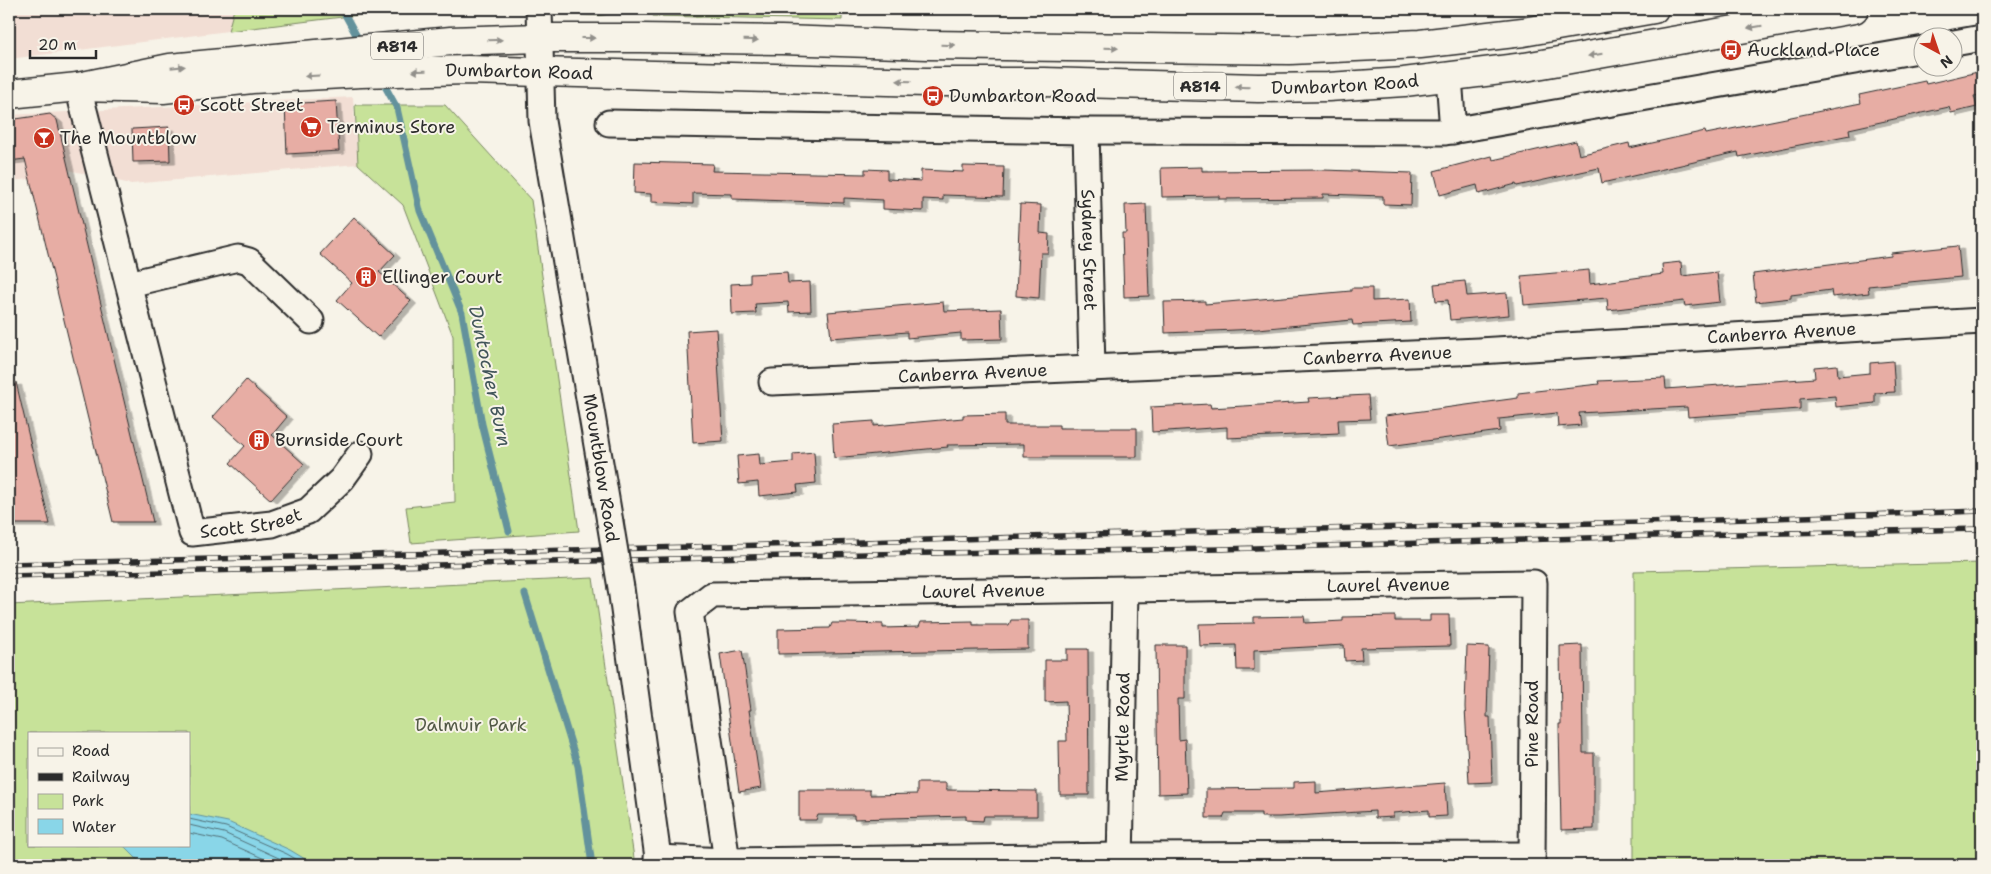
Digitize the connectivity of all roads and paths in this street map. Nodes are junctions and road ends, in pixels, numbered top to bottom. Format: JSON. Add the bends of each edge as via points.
{"nodes":[{"id":1,"x":540,"y":9,"type":"edge"},
{"id":2,"x":1654,"y":9,"type":"edge"},
{"id":3,"x":1854,"y":9,"type":"edge"},
{"id":4,"x":540,"y":38,"type":"junction"},
{"id":5,"x":1982,"y":38,"type":"edge"},
{"id":6,"x":1964,"y":41,"type":"edge"},
{"id":7,"x":1914,"y":51,"type":"edge"},
{"id":8,"x":540,"y":70,"type":"junction"},
{"id":9,"x":1449,"y":77,"type":"junction"},
{"id":10,"x":78,"y":86,"type":"junction"},
{"id":11,"x":9,"y":94,"type":"edge"},
{"id":12,"x":609,"y":123,"type":"dead end"},
{"id":13,"x":1453,"y":130,"type":"junction"},
{"id":14,"x":1086,"y":131,"type":"junction"},
{"id":15,"x":129,"y":284,"type":"junction"},
{"id":16,"x":311,"y":321,"type":"dead end"},
{"id":17,"x":1982,"y":321,"type":"edge"},
{"id":18,"x":1092,"y":368,"type":"junction"},
{"id":19,"x":772,"y":382,"type":"dead end"},
{"id":20,"x":360,"y":454,"type":"dead end"},
{"id":21,"x":1534,"y":583,"type":"joint"},
{"id":22,"x":1125,"y":589,"type":"junction"},
{"id":23,"x":1532,"y":860,"type":"edge"},
{"id":24,"x":658,"y":861,"type":"edge"},
{"id":25,"x":727,"y":861,"type":"junction"},
{"id":26,"x":1120,"y":861,"type":"edge"}],
"edges":[{"from":1,"to":4,"type":"street","name":"Mountblow Road"},
{"from":4,"to":2,"type":"main road","name":"Dumbarton Road","number":"A814","one_way":true,"via":[[1310,50],[1420,44],[1523,32]]},
{"from":3,"to":9,"type":"main road","name":"Dumbarton Road","number":"A814","one_way":true},
{"from":4,"to":8,"type":"street","name":"Mountblow Road"},
{"from":10,"to":4,"type":"main road","name":"Dumbarton Road","number":"A814","one_way":true,"via":[[170,68],[451,41]]},
{"from":5,"to":6,"type":"street"},
{"from":7,"to":13,"type":"street"},
{"from":9,"to":8,"type":"main road","name":"Dumbarton Road","number":"A814","one_way":true,"via":[[1328,87],[1258,88]]},
{"from":8,"to":10,"type":"main road","name":"Dumbarton Road","number":"A814","one_way":true,"via":[[361,73],[162,89]]},
{"from":8,"to":24,"type":"street","name":"Mountblow Road","bridge":true,"via":[[542,121],[621,588]]},
{"from":9,"to":13,"type":"street"},
{"from":10,"to":11,"type":"main road","name":"Dumbarton Road","number":"A814"},
{"from":10,"to":15,"type":"street","name":"Scott Street"},
{"from":12,"to":14,"type":"street"},
{"from":13,"to":14,"type":"street"},
{"from":14,"to":18,"type":"street","name":"Sydney Street"},
{"from":15,"to":16,"type":"street","via":[[238,258],[249,262]]},
{"from":15,"to":20,"type":"street","name":"Scott Street","via":[[192,532],[272,524],[308,511],[342,479]]},
{"from":17,"to":18,"type":"street","name":"Canberra Avenue","via":[[1479,351]]},
{"from":18,"to":19,"type":"street","name":"Canberra Avenue"},
{"from":21,"to":22,"type":"street","name":"Laurel Avenue"},
{"from":21,"to":23,"type":"street","name":"Pine Road"},
{"from":22,"to":25,"type":"street","name":"Laurel Avenue","via":[[712,596],[690,612]]},
{"from":22,"to":26,"type":"street","name":"Myrtle Road"},
{"from":23,"to":26,"type":"street"},
{"from":24,"to":25,"type":"street"},
{"from":25,"to":26,"type":"street"}]}
